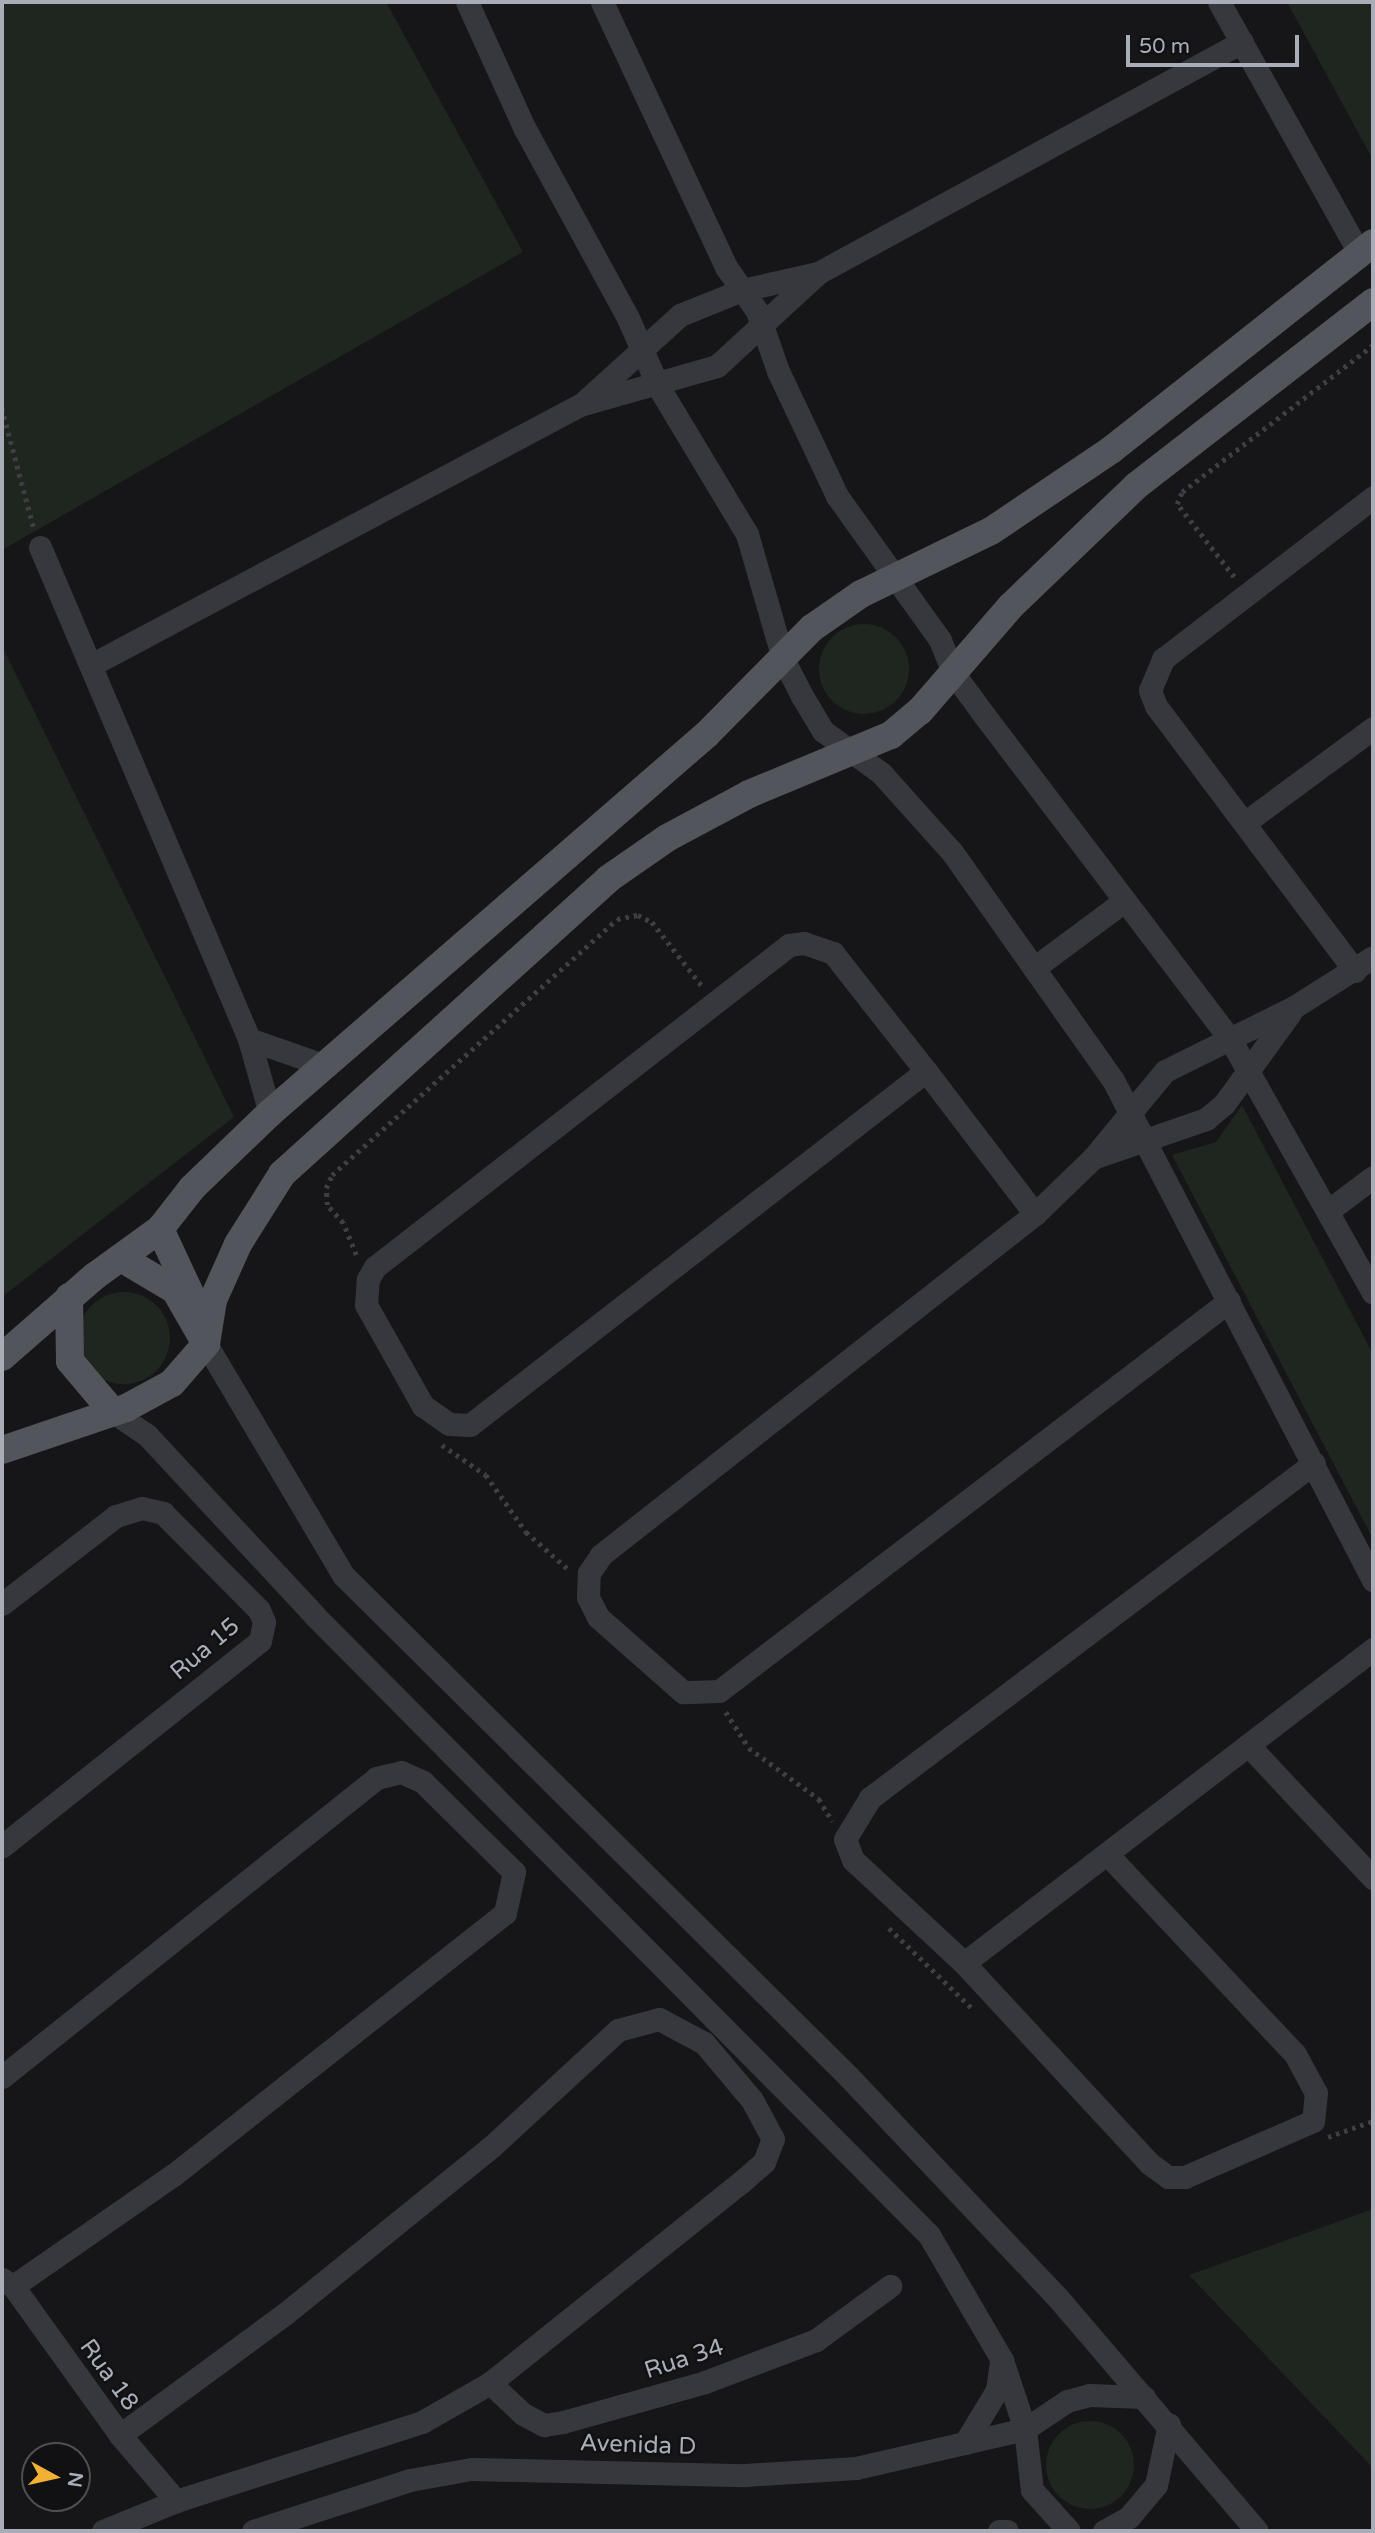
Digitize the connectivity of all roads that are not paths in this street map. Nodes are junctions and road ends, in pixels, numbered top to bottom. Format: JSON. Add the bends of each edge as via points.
{"nodes":[{"id":1,"x":467,"y":2,"type":"edge"},
{"id":2,"x":602,"y":2,"type":"edge"},
{"id":3,"x":1219,"y":2,"type":"edge"},
{"id":4,"x":1242,"y":42,"type":"junction"},
{"id":5,"x":1366,"y":248,"type":"edge"},
{"id":6,"x":818,"y":273,"type":"junction"},
{"id":7,"x":742,"y":290,"type":"junction"},
{"id":8,"x":1373,"y":302,"type":"edge"},
{"id":9,"x":763,"y":328,"type":"junction"},
{"id":10,"x":640,"y":349,"type":"junction"},
{"id":11,"x":658,"y":386,"type":"junction"},
{"id":12,"x":580,"y":405,"type":"junction"},
{"id":13,"x":1373,"y":497,"type":"edge"},
{"id":14,"x":40,"y":547,"type":"road end"},
{"id":15,"x":896,"y":578,"type":"junction"},
{"id":16,"x":783,"y":659,"type":"junction"},
{"id":17,"x":93,"y":664,"type":"junction"},
{"id":18,"x":954,"y":674,"type":"junction"},
{"id":19,"x":1373,"y":728,"type":"edge"},
{"id":20,"x":850,"y":752,"type":"junction"},
{"id":21,"x":1247,"y":821,"type":"junction"},
{"id":22,"x":1123,"y":902,"type":"junction"},
{"id":23,"x":1373,"y":957,"type":"edge"},
{"id":24,"x":1034,"y":968,"type":"junction"},
{"id":25,"x":1355,"y":971,"type":"junction"},
{"id":26,"x":1294,"y":1007,"type":"junction"},
{"id":27,"x":249,"y":1039,"type":"junction"},
{"id":28,"x":1230,"y":1039,"type":"junction"},
{"id":29,"x":326,"y":1066,"type":"junction"},
{"id":30,"x":1246,"y":1069,"type":"junction"},
{"id":31,"x":926,"y":1072,"type":"junction"},
{"id":32,"x":1129,"y":1109,"type":"junction"},
{"id":33,"x":270,"y":1113,"type":"junction"},
{"id":34,"x":1144,"y":1138,"type":"junction"},
{"id":35,"x":1093,"y":1158,"type":"junction"},
{"id":36,"x":1373,"y":1177,"type":"edge"},
{"id":37,"x":1328,"y":1211,"type":"junction"},
{"id":38,"x":1035,"y":1214,"type":"junction"},
{"id":39,"x":160,"y":1229,"type":"junction"},
{"id":40,"x":121,"y":1258,"type":"junction"},
{"id":41,"x":1373,"y":1293,"type":"edge"},
{"id":42,"x":69,"y":1297,"type":"junction"},
{"id":43,"x":1229,"y":1301,"type":"junction"},
{"id":44,"x":206,"y":1344,"type":"junction"},
{"id":45,"x":2,"y":1357,"type":"edge"},
{"id":46,"x":113,"y":1412,"type":"junction"},
{"id":47,"x":2,"y":1450,"type":"edge"},
{"id":48,"x":1314,"y":1463,"type":"junction"},
{"id":49,"x":1373,"y":1580,"type":"edge"},
{"id":50,"x":2,"y":1604,"type":"edge"},
{"id":51,"x":1373,"y":1649,"type":"edge"},
{"id":52,"x":1248,"y":1745,"type":"junction"},
{"id":53,"x":2,"y":1846,"type":"edge"},
{"id":54,"x":1107,"y":1853,"type":"junction"},
{"id":55,"x":1373,"y":1878,"type":"edge"},
{"id":56,"x":964,"y":1963,"type":"junction"},
{"id":57,"x":2,"y":2077,"type":"edge"},
{"id":58,"x":7,"y":2283,"type":"edge"},
{"id":59,"x":890,"y":2286,"type":"dead end"},
{"id":60,"x":1002,"y":2360,"type":"junction"},
{"id":61,"x":490,"y":2382,"type":"junction"},
{"id":62,"x":1144,"y":2398,"type":"junction"},
{"id":63,"x":1169,"y":2424,"type":"junction"},
{"id":64,"x":1025,"y":2429,"type":"junction"},
{"id":65,"x":120,"y":2435,"type":"junction"},
{"id":66,"x":965,"y":2443,"type":"junction"},
{"id":67,"x":176,"y":2501,"type":"junction"},
{"id":68,"x":103,"y":2531,"type":"edge"},
{"id":69,"x":253,"y":2531,"type":"edge"},
{"id":70,"x":999,"y":2531,"type":"edge"},
{"id":71,"x":1007,"y":2531,"type":"edge"},
{"id":72,"x":1069,"y":2531,"type":"edge"},
{"id":73,"x":1104,"y":2531,"type":"edge"},
{"id":74,"x":1257,"y":2531,"type":"edge"}],
"edges":[{"from":1,"to":10,"type":"street","via":[[525,129]]},
{"from":2,"to":7,"type":"street","via":[[726,267]]},
{"from":3,"to":4,"type":"street"},
{"from":4,"to":5,"type":"street"},
{"from":4,"to":6,"type":"street"},
{"from":5,"to":15,"type":"main road","via":[[1111,450],[991,530]]},
{"from":6,"to":7,"type":"street"},
{"from":6,"to":9,"type":"street"},
{"from":7,"to":9,"type":"street"},
{"from":7,"to":10,"type":"street","via":[[680,315]]},
{"from":8,"to":18,"type":"main road","via":[[1136,486],[1011,606]]},
{"from":9,"to":11,"type":"street","via":[[717,366]]},
{"from":9,"to":15,"type":"street","via":[[778,372],[837,496]]},
{"from":10,"to":11,"type":"street"},
{"from":10,"to":12,"type":"street"},
{"from":11,"to":12,"type":"street"},
{"from":11,"to":16,"type":"street","via":[[747,534]]},
{"from":12,"to":17,"type":"street"},
{"from":13,"to":21,"type":"street","via":[[1163,659],[1150,690],[1156,706]]},
{"from":14,"to":17,"type":"street"},
{"from":15,"to":16,"type":"main road","via":[[812,628]]},
{"from":15,"to":18,"type":"street","via":[[940,640]]},
{"from":16,"to":20,"type":"street","via":[[823,731]]},
{"from":16,"to":29,"type":"main road","via":[[606,825]]},
{"from":17,"to":27,"type":"street"},
{"from":18,"to":20,"type":"main road","via":[[891,735]]},
{"from":18,"to":22,"type":"street"},
{"from":19,"to":21,"type":"street"},
{"from":20,"to":24,"type":"street","via":[[907,798]]},
{"from":20,"to":44,"type":"main road","via":[[749,793],[667,838],[608,879],[282,1174],[233,1255],[214,1300]]},
{"from":21,"to":25,"type":"street"},
{"from":22,"to":24,"type":"street"},
{"from":22,"to":28,"type":"street"},
{"from":23,"to":25,"type":"street"},
{"from":24,"to":32,"type":"street"},
{"from":25,"to":26,"type":"street"},
{"from":26,"to":28,"type":"street"},
{"from":26,"to":30,"type":"street"},
{"from":27,"to":29,"type":"street"},
{"from":27,"to":33,"type":"street"},
{"from":28,"to":30,"type":"street"},
{"from":28,"to":32,"type":"street","via":[[1165,1071]]},
{"from":29,"to":33,"type":"main road"},
{"from":30,"to":34,"type":"street","via":[[1224,1104],[1206,1119]]},
{"from":30,"to":37,"type":"street"},
{"from":31,"to":31,"type":"street","via":[[470,1425],[449,1424],[423,1406],[366,1305],[368,1279],[376,1267],[789,945],[820,945],[833,953]]},
{"from":31,"to":38,"type":"street"},
{"from":32,"to":34,"type":"street"},
{"from":32,"to":35,"type":"street"},
{"from":33,"to":39,"type":"main road","via":[[192,1188]]},
{"from":34,"to":35,"type":"street"},
{"from":34,"to":43,"type":"street"},
{"from":35,"to":38,"type":"street"},
{"from":36,"to":37,"type":"street"},
{"from":37,"to":41,"type":"street"},
{"from":38,"to":43,"type":"street","via":[[601,1555],[589,1573],[588,1597],[598,1617],[683,1692],[719,1691]]},
{"from":39,"to":40,"type":"main road"},
{"from":39,"to":44,"type":"main road","via":[[193,1296]]},
{"from":40,"to":42,"type":"main road"},
{"from":40,"to":44,"type":"main road","via":[[175,1290]]},
{"from":42,"to":45,"type":"main road"},
{"from":42,"to":46,"type":"main road","via":[[70,1361]]},
{"from":43,"to":48,"type":"street"},
{"from":44,"to":46,"type":"main road","via":[[159,1394]]},
{"from":44,"to":62,"type":"street","via":[[344,1575],[848,2076],[1021,2257]]},
{"from":46,"to":47,"type":"main road"},
{"from":46,"to":60,"type":"street","via":[[147,1435],[315,1616],[929,2235]]},
{"from":48,"to":49,"type":"street"},
{"from":48,"to":56,"type":"street","via":[[870,1798],[853,1818],[845,1839],[853,1860]]},
{"from":50,"to":53,"type":"street","name":"Rua 15","via":[[116,1516],[142,1507],[163,1513],[259,1610],[264,1622],[260,1641]]},
{"from":51,"to":52,"type":"street"},
{"from":52,"to":54,"type":"street"},
{"from":52,"to":55,"type":"street"},
{"from":54,"to":56,"type":"street"},
{"from":54,"to":56,"type":"street","via":[[1294,2054],[1316,2092],[1313,2121],[1185,2177],[1168,2177],[1150,2164]]},
{"from":57,"to":58,"type":"street","via":[[376,1777],[401,1772],[423,1782],[513,1872],[505,1913],[173,2175]]},
{"from":58,"to":65,"type":"street","name":"Rua 18"},
{"from":59,"to":61,"type":"street","name":"Rua 34","via":[[816,2340],[705,2382],[563,2422],[544,2425],[523,2414]]},
{"from":60,"to":64,"type":"street"},
{"from":60,"to":66,"type":"street","via":[[997,2390]]},
{"from":61,"to":65,"type":"street","via":[[764,2162],[773,2139],[752,2100],[704,2043],[659,2019],[618,2031],[491,2147],[286,2313]]},
{"from":61,"to":67,"type":"street","via":[[422,2422]]},
{"from":62,"to":63,"type":"street"},
{"from":62,"to":64,"type":"street","via":[[1089,2395],[1067,2401]]},
{"from":63,"to":73,"type":"street","via":[[1156,2485],[1129,2516]]},
{"from":63,"to":74,"type":"street"},
{"from":64,"to":66,"type":"street","name":"Avenida D"},
{"from":64,"to":72,"type":"street","via":[[1032,2490]]},
{"from":65,"to":67,"type":"street","name":"Rua 18"},
{"from":66,"to":69,"type":"street","name":"Avenida D","via":[[856,2468],[745,2475],[471,2469],[410,2480]]},
{"from":67,"to":68,"type":"street"},
{"from":70,"to":71,"type":"street"}]}
